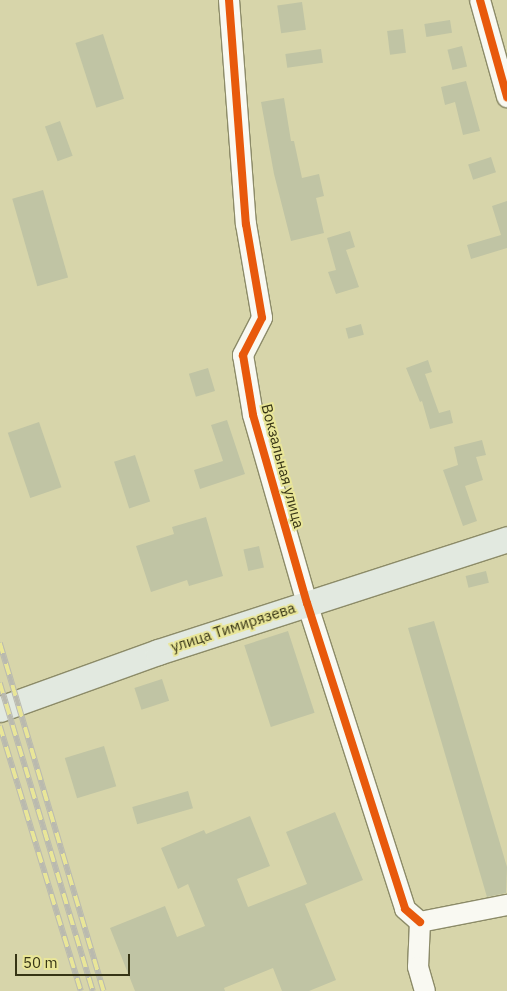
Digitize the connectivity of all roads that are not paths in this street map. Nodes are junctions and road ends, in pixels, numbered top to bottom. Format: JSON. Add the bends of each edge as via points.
{"nodes":[{"id":1,"x":229,"y":0,"type":"edge"},
{"id":2,"x":480,"y":0,"type":"edge"},
{"id":3,"x":507,"y":97,"type":"edge"},
{"id":4,"x":507,"y":539,"type":"edge"},
{"id":5,"x":307,"y":603,"type":"junction"},
{"id":6,"x":9,"y":707,"type":"edge"},
{"id":7,"x":507,"y":905,"type":"edge"},
{"id":8,"x":420,"y":922,"type":"junction"},
{"id":9,"x":425,"y":991,"type":"edge"}],
"edges":[{"from":1,"to":5,"type":"street","name":"Вокзальная улица","via":[[246,224],[262,318],[243,355],[253,414]]},
{"from":2,"to":3,"type":"street"},
{"from":4,"to":5,"type":"main road","name":"улица Тимирязева"},
{"from":5,"to":6,"type":"main road","name":"улица Тимирязева","via":[[158,652]]},
{"from":5,"to":8,"type":"street","name":"Вокзальная улица","via":[[406,909]]},
{"from":7,"to":8,"type":"street"},
{"from":8,"to":9,"type":"street","via":[[418,968]]}]}
